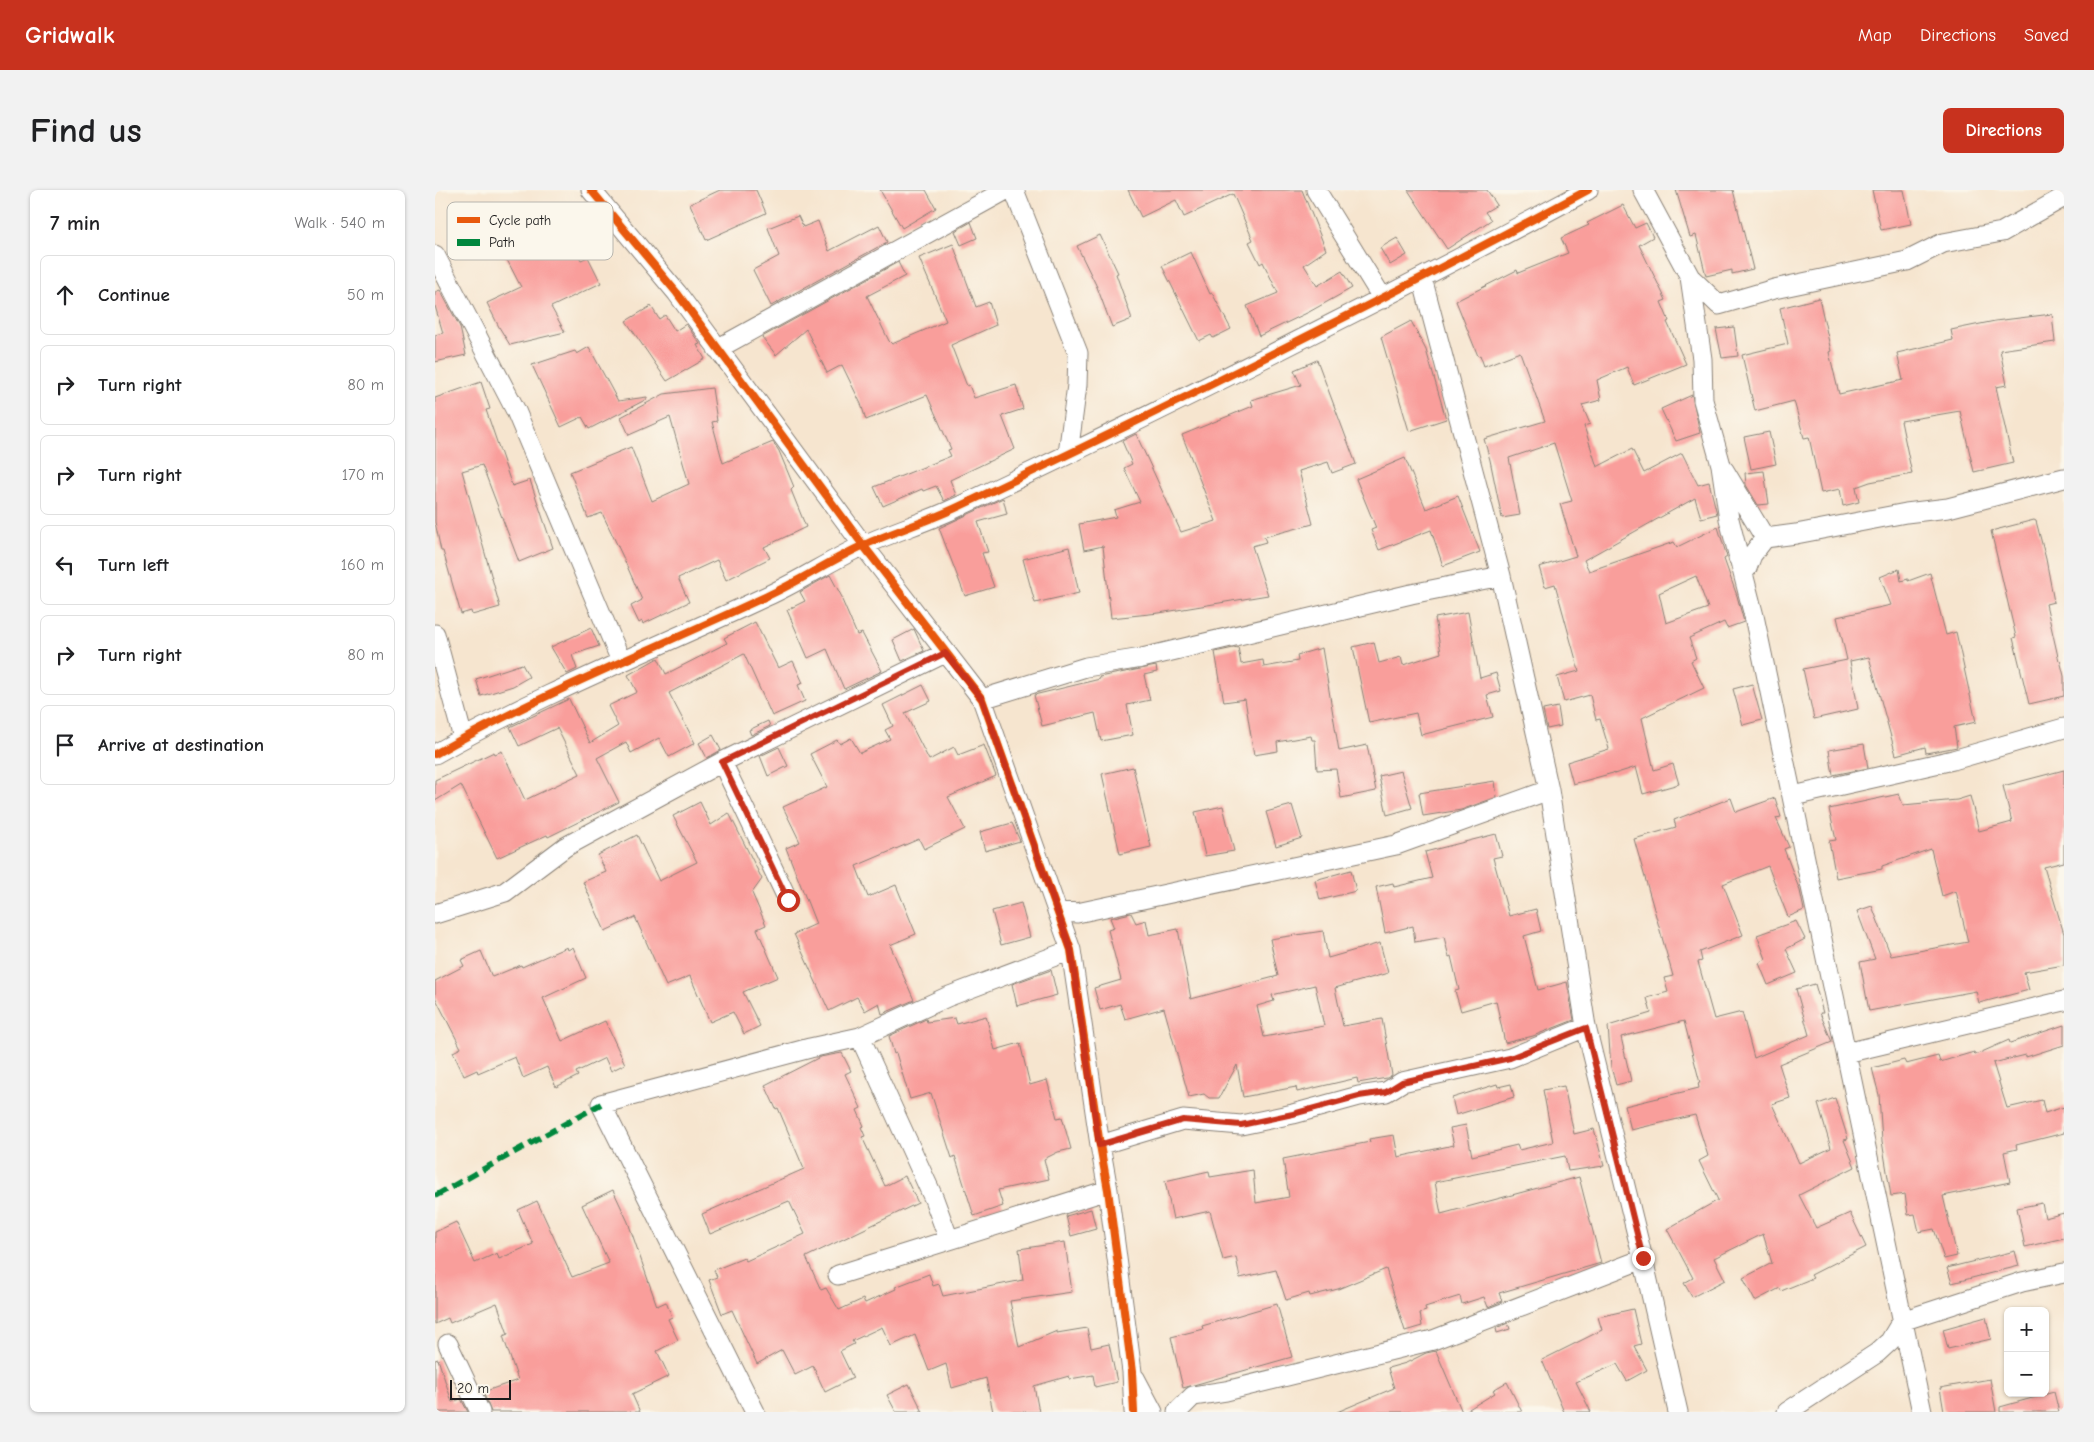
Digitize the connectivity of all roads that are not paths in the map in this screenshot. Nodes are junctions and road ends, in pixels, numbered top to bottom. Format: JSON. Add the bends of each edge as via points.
{"nodes":[{"id":1,"x":591,"y":190,"type":"edge"},
{"id":2,"x":1006,"y":190,"type":"edge"},
{"id":3,"x":1014,"y":190,"type":"edge"},
{"id":4,"x":1316,"y":190,"type":"edge"},
{"id":5,"x":1588,"y":190,"type":"edge"},
{"id":6,"x":1643,"y":190,"type":"edge"},
{"id":7,"x":2064,"y":197,"type":"edge"},
{"id":8,"x":601,"y":202,"type":"edge"},
{"id":9,"x":613,"y":216,"type":"edge"},
{"id":10,"x":435,"y":255,"type":"edge"},
{"id":11,"x":1690,"y":277,"type":"junction"},
{"id":12,"x":1422,"y":278,"type":"junction"},
{"id":13,"x":1383,"y":299,"type":"junction"},
{"id":14,"x":717,"y":349,"type":"junction"},
{"id":15,"x":1068,"y":454,"type":"junction"},
{"id":16,"x":1721,"y":465,"type":"junction"},
{"id":17,"x":2064,"y":478,"type":"edge"},
{"id":18,"x":1765,"y":538,"type":"junction"},
{"id":19,"x":863,"y":545,"type":"junction"},
{"id":20,"x":1737,"y":557,"type":"junction"},
{"id":21,"x":1501,"y":576,"type":"junction"},
{"id":22,"x":435,"y":634,"type":"edge"},
{"id":23,"x":945,"y":653,"type":"junction"},
{"id":24,"x":621,"y":661,"type":"junction"},
{"id":25,"x":982,"y":699,"type":"junction"},
{"id":26,"x":2064,"y":728,"type":"edge"},
{"id":27,"x":463,"y":738,"type":"junction"},
{"id":28,"x":435,"y":754,"type":"edge"},
{"id":29,"x":722,"y":762,"type":"junction"},
{"id":30,"x":1549,"y":790,"type":"junction"},
{"id":31,"x":1793,"y":796,"type":"junction"},
{"id":32,"x":788,"y":900,"type":"dead end"},
{"id":33,"x":1057,"y":911,"type":"junction"},
{"id":34,"x":435,"y":914,"type":"edge"},
{"id":35,"x":1071,"y":950,"type":"junction"},
{"id":36,"x":2064,"y":1001,"type":"edge"},
{"id":37,"x":1586,"y":1028,"type":"junction"},
{"id":38,"x":860,"y":1037,"type":"junction"},
{"id":39,"x":1846,"y":1053,"type":"junction"},
{"id":40,"x":1099,"y":1145,"type":"junction"},
{"id":41,"x":1108,"y":1190,"type":"junction"},
{"id":42,"x":949,"y":1240,"type":"junction"},
{"id":43,"x":1643,"y":1258,"type":"junction"},
{"id":44,"x":2064,"y":1273,"type":"edge"},
{"id":45,"x":838,"y":1274,"type":"dead end"},
{"id":46,"x":1902,"y":1321,"type":"junction"},
{"id":47,"x":448,"y":1344,"type":"dead end"},
{"id":48,"x":1132,"y":1372,"type":"junction"},
{"id":49,"x":480,"y":1412,"type":"edge"},
{"id":50,"x":755,"y":1412,"type":"edge"},
{"id":51,"x":1134,"y":1412,"type":"edge"},
{"id":52,"x":1153,"y":1412,"type":"edge"},
{"id":53,"x":1177,"y":1412,"type":"edge"},
{"id":54,"x":1678,"y":1412,"type":"edge"},
{"id":55,"x":1787,"y":1412,"type":"edge"},
{"id":56,"x":1921,"y":1412,"type":"edge"}],
"edges":[{"from":1,"to":8,"type":"street"},
{"from":2,"to":14,"type":"street"},
{"from":3,"to":15,"type":"street","via":[[1078,353]]},
{"from":4,"to":13,"type":"street"},
{"from":5,"to":12,"type":"street"},
{"from":6,"to":11,"type":"street"},
{"from":7,"to":11,"type":"street","via":[[2002,232],[1943,243],[1907,261],[1774,289],[1719,305]]},
{"from":9,"to":14,"type":"street","via":[[677,293]]},
{"from":10,"to":24,"type":"street","via":[[516,411]]},
{"from":11,"to":16,"type":"street","via":[[1702,359],[1703,400]]},
{"from":12,"to":13,"type":"street"},
{"from":12,"to":21,"type":"street"},
{"from":13,"to":15,"type":"street"},
{"from":14,"to":19,"type":"street"},
{"from":15,"to":19,"type":"street","via":[[955,508]]},
{"from":16,"to":18,"type":"street"},
{"from":16,"to":20,"type":"street"},
{"from":17,"to":18,"type":"street","via":[[1948,508],[1906,512]]},
{"from":18,"to":20,"type":"street","via":[[1752,554],[1747,568]]},
{"from":19,"to":23,"type":"street"},
{"from":19,"to":24,"type":"street","via":[[770,595]]},
{"from":20,"to":31,"type":"street","via":[[1754,616]]},
{"from":21,"to":25,"type":"street","via":[[1086,668]]},
{"from":21,"to":30,"type":"street"},
{"from":22,"to":27,"type":"street"},
{"from":23,"to":25,"type":"street"},
{"from":23,"to":29,"type":"street"},
{"from":24,"to":27,"type":"street"},
{"from":25,"to":33,"type":"street"},
{"from":26,"to":31,"type":"street","via":[[1953,760]]},
{"from":27,"to":28,"type":"street"},
{"from":29,"to":32,"type":"street"},
{"from":29,"to":34,"type":"street","via":[[565,847],[505,892]]},
{"from":30,"to":33,"type":"street","via":[[1396,845],[1077,913]]},
{"from":30,"to":37,"type":"street"},
{"from":31,"to":39,"type":"street"},
{"from":33,"to":35,"type":"street"},
{"from":35,"to":38,"type":"street","via":[[947,997]]},
{"from":35,"to":40,"type":"street"},
{"from":36,"to":39,"type":"street"},
{"from":37,"to":40,"type":"street","via":[[1510,1058],[1402,1082],[1386,1092],[1241,1125],[1183,1120]]},
{"from":37,"to":43,"type":"street"},
{"from":38,"to":42,"type":"street","via":[[934,1199]]},
{"from":38,"to":50,"type":"street","via":[[601,1104]]},
{"from":39,"to":46,"type":"street"},
{"from":40,"to":41,"type":"street"},
{"from":41,"to":42,"type":"street"},
{"from":41,"to":48,"type":"street"},
{"from":42,"to":45,"type":"street"},
{"from":43,"to":53,"type":"street","via":[[1433,1340],[1226,1391],[1193,1396]]},
{"from":43,"to":54,"type":"street"},
{"from":44,"to":46,"type":"street","via":[[2022,1282]]},
{"from":46,"to":55,"type":"street","via":[[1890,1341],[1877,1353]]},
{"from":46,"to":56,"type":"street"},
{"from":47,"to":49,"type":"street"},
{"from":48,"to":51,"type":"street"},
{"from":48,"to":52,"type":"street"}]}
